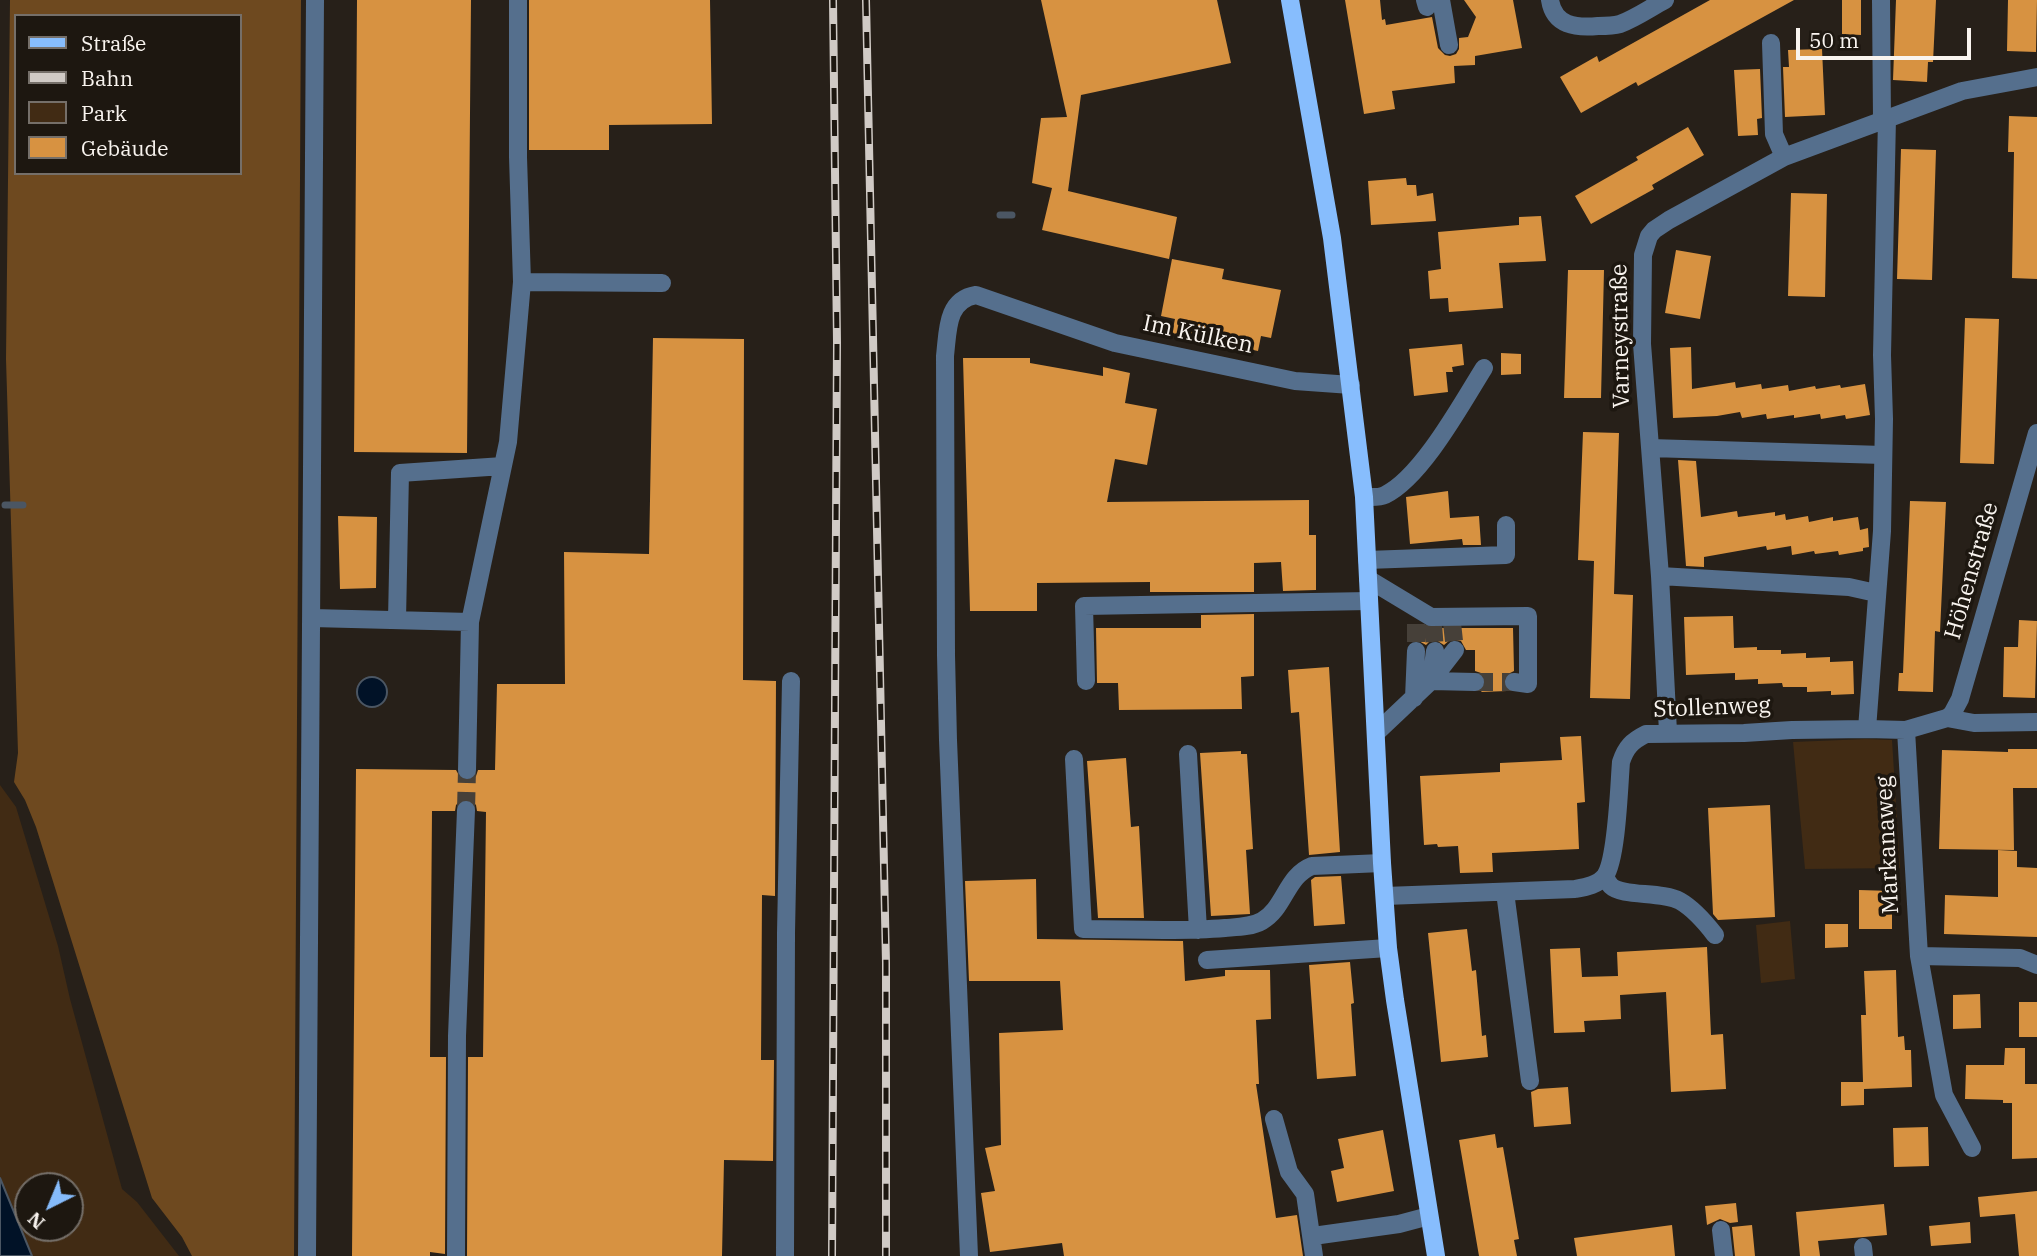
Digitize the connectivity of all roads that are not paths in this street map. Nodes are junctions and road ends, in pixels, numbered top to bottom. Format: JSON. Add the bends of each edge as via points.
{"nodes":[{"id":1,"x":315,"y":0,"type":"edge"},
{"id":2,"x":518,"y":0,"type":"edge"},
{"id":3,"x":1290,"y":0,"type":"edge"},
{"id":4,"x":1550,"y":0,"type":"edge"},
{"id":5,"x":1665,"y":0,"type":"edge"},
{"id":6,"x":1881,"y":0,"type":"edge"},
{"id":7,"x":1431,"y":2,"type":"edge"},
{"id":8,"x":1771,"y":44,"type":"dead end"},
{"id":9,"x":1449,"y":45,"type":"dead end"},
{"id":10,"x":2037,"y":77,"type":"edge"},
{"id":11,"x":1885,"y":119,"type":"junction"},
{"id":12,"x":1784,"y":157,"type":"junction"},
{"id":13,"x":522,"y":282,"type":"junction"},
{"id":14,"x":662,"y":283,"type":"dead end"},
{"id":15,"x":1484,"y":368,"type":"dead end"},
{"id":16,"x":1351,"y":385,"type":"junction"},
{"id":17,"x":2037,"y":433,"type":"edge"},
{"id":18,"x":1650,"y":448,"type":"junction"},
{"id":19,"x":1884,"y":455,"type":"junction"},
{"id":20,"x":503,"y":466,"type":"junction"},
{"id":21,"x":1364,"y":497,"type":"junction"},
{"id":22,"x":1506,"y":525,"type":"dead end"},
{"id":23,"x":1367,"y":560,"type":"junction"},
{"id":24,"x":1660,"y":576,"type":"junction"},
{"id":25,"x":1368,"y":579,"type":"junction"},
{"id":26,"x":1876,"y":593,"type":"junction"},
{"id":27,"x":1369,"y":601,"type":"junction"},
{"id":28,"x":312,"y":618,"type":"junction"},
{"id":29,"x":397,"y":620,"type":"junction"},
{"id":30,"x":470,"y":622,"type":"junction"},
{"id":31,"x":1455,"y":650,"type":"tunnel mouth"},
{"id":32,"x":1416,"y":651,"type":"tunnel mouth"},
{"id":33,"x":1435,"y":651,"type":"tunnel mouth"},
{"id":34,"x":791,"y":681,"type":"dead end"},
{"id":35,"x":1086,"y":681,"type":"dead end"},
{"id":36,"x":1431,"y":681,"type":"junction"},
{"id":37,"x":1475,"y":682,"type":"tunnel mouth"},
{"id":38,"x":1514,"y":682,"type":"dead end"},
{"id":39,"x":1414,"y":698,"type":"junction"},
{"id":40,"x":1947,"y":719,"type":"junction"},
{"id":41,"x":2037,"y":722,"type":"edge"},
{"id":42,"x":1867,"y":729,"type":"junction"},
{"id":43,"x":1906,"y":730,"type":"junction"},
{"id":44,"x":1668,"y":732,"type":"junction"},
{"id":45,"x":1376,"y":733,"type":"junction"},
{"id":46,"x":1188,"y":754,"type":"dead end"},
{"id":47,"x":1074,"y":759,"type":"dead end"},
{"id":48,"x":467,"y":770,"type":"tunnel mouth"},
{"id":49,"x":466,"y":810,"type":"tunnel mouth"},
{"id":50,"x":1382,"y":863,"type":"junction"},
{"id":51,"x":1605,"y":877,"type":"junction"},
{"id":52,"x":1505,"y":892,"type":"junction"},
{"id":53,"x":1385,"y":896,"type":"junction"},
{"id":54,"x":1198,"y":930,"type":"junction"},
{"id":55,"x":1715,"y":934,"type":"dead end"},
{"id":56,"x":1388,"y":948,"type":"junction"},
{"id":57,"x":1919,"y":956,"type":"junction"},
{"id":58,"x":1207,"y":960,"type":"dead end"},
{"id":59,"x":2037,"y":965,"type":"edge"},
{"id":60,"x":1530,"y":1081,"type":"dead end"},
{"id":61,"x":1274,"y":1118,"type":"dead end"},
{"id":62,"x":1972,"y":1148,"type":"dead end"},
{"id":63,"x":1429,"y":1216,"type":"junction"},
{"id":64,"x":1721,"y":1230,"type":"dead end"},
{"id":65,"x":1312,"y":1236,"type":"junction"},
{"id":66,"x":968,"y":1252,"type":"edge"},
{"id":67,"x":307,"y":1256,"type":"edge"},
{"id":68,"x":456,"y":1256,"type":"edge"},
{"id":69,"x":785,"y":1256,"type":"edge"},
{"id":70,"x":1314,"y":1256,"type":"edge"},
{"id":71,"x":1436,"y":1256,"type":"edge"},
{"id":72,"x":1724,"y":1256,"type":"edge"}],
"edges":[{"from":1,"to":28,"type":"street"},
{"from":2,"to":13,"type":"street"},
{"from":3,"to":16,"type":"main road","via":[[1332,237]]},
{"from":4,"to":5,"type":"street","via":[[1563,22],[1580,27],[1616,25]]},
{"from":6,"to":11,"type":"street"},
{"from":7,"to":9,"type":"street"},
{"from":8,"to":12,"type":"street","via":[[1773,134]]},
{"from":10,"to":11,"type":"street","name":"Varneystraße","via":[[1962,91]]},
{"from":11,"to":12,"type":"street","name":"Varneystraße"},
{"from":11,"to":19,"type":"street"},
{"from":12,"to":18,"type":"street","name":"Varneystraße","via":[[1669,220],[1649,236],[1643,255],[1642,344]]},
{"from":13,"to":14,"type":"street"},
{"from":13,"to":20,"type":"street"},
{"from":15,"to":21,"type":"street","via":[[1410,476],[1382,496]]},
{"from":16,"to":21,"type":"main road"},
{"from":16,"to":66,"type":"street","name":"Im Külken","via":[[1294,381],[1115,343],[976,295],[959,301],[952,313],[945,356],[947,691]]},
{"from":17,"to":40,"type":"street","name":"Höhenstraße","via":[[1960,699]]},
{"from":18,"to":19,"type":"street"},
{"from":18,"to":24,"type":"street","name":"Varneystraße"},
{"from":19,"to":26,"type":"street"},
{"from":20,"to":29,"type":"street","via":[[400,473]]},
{"from":20,"to":30,"type":"street"},
{"from":21,"to":23,"type":"main road"},
{"from":22,"to":23,"type":"street","via":[[1506,555]]},
{"from":23,"to":25,"type":"main road"},
{"from":24,"to":26,"type":"street","via":[[1849,587]]},
{"from":24,"to":44,"type":"street","name":"Varneystraße"},
{"from":25,"to":27,"type":"main road"},
{"from":25,"to":38,"type":"street","via":[[1424,618],[1528,616],[1528,684]]},
{"from":26,"to":42,"type":"street"},
{"from":27,"to":35,"type":"street","via":[[1084,606]]},
{"from":27,"to":45,"type":"main road"},
{"from":28,"to":29,"type":"street"},
{"from":28,"to":67,"type":"street"},
{"from":29,"to":30,"type":"street"},
{"from":30,"to":48,"type":"street"},
{"from":31,"to":36,"type":"street"},
{"from":32,"to":39,"type":"street"},
{"from":33,"to":36,"type":"street"},
{"from":34,"to":69,"type":"street"},
{"from":36,"to":37,"type":"street"},
{"from":36,"to":39,"type":"street"},
{"from":39,"to":45,"type":"street"},
{"from":40,"to":41,"type":"street"},
{"from":40,"to":43,"type":"street","name":"Stollenweg"},
{"from":42,"to":43,"type":"street","name":"Stollenweg"},
{"from":42,"to":44,"type":"street","name":"Stollenweg"},
{"from":43,"to":57,"type":"street","name":"Markanaweg"},
{"from":44,"to":51,"type":"street","name":"Stollenweg","via":[[1646,734],[1625,750],[1613,854]]},
{"from":45,"to":50,"type":"main road"},
{"from":46,"to":54,"type":"street"},
{"from":47,"to":54,"type":"street","via":[[1083,929]]},
{"from":49,"to":68,"type":"street","via":[[457,1035]]},
{"from":50,"to":53,"type":"main road"},
{"from":50,"to":54,"type":"street","via":[[1312,866],[1296,876],[1265,920]]},
{"from":51,"to":52,"type":"street","via":[[1575,889]]},
{"from":51,"to":55,"type":"street","via":[[1618,890],[1679,900]]},
{"from":52,"to":53,"type":"street"},
{"from":52,"to":60,"type":"street"},
{"from":53,"to":56,"type":"main road"},
{"from":56,"to":58,"type":"street"},
{"from":56,"to":63,"type":"main road"},
{"from":57,"to":59,"type":"street","via":[[2020,958]]},
{"from":57,"to":62,"type":"street","name":"Markanaweg","via":[[1944,1095]]},
{"from":61,"to":65,"type":"street","via":[[1289,1172],[1305,1194]]},
{"from":63,"to":65,"type":"street"},
{"from":63,"to":71,"type":"main road"},
{"from":64,"to":72,"type":"street"},
{"from":65,"to":70,"type":"street"}]}
